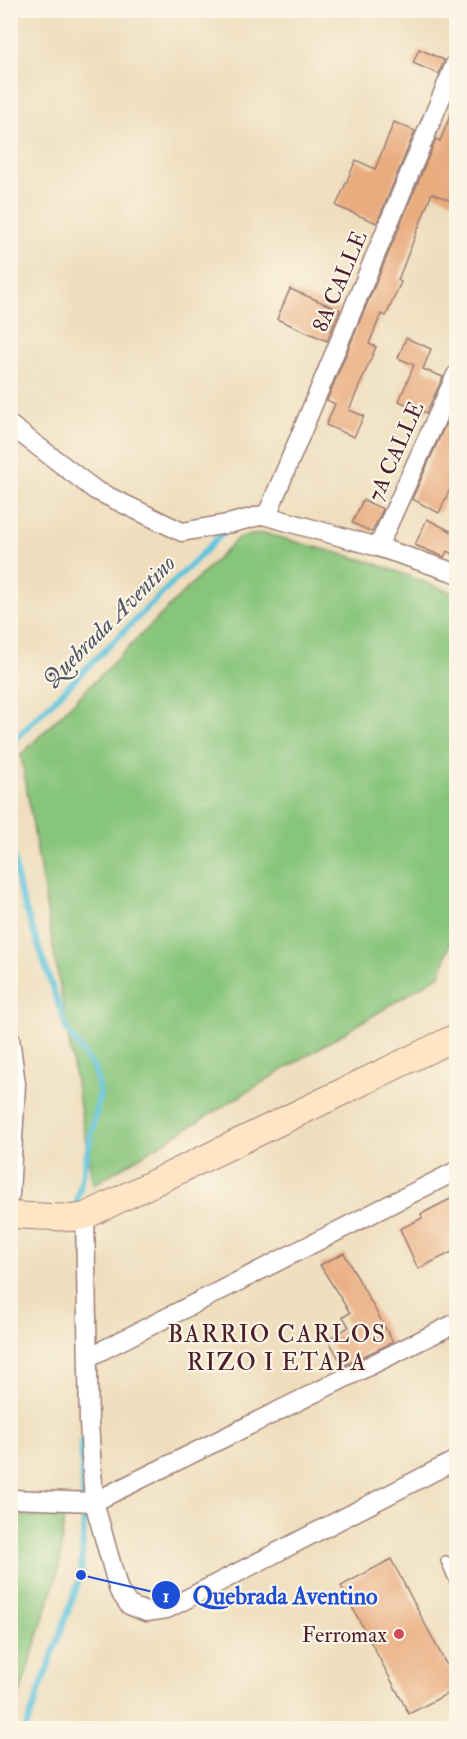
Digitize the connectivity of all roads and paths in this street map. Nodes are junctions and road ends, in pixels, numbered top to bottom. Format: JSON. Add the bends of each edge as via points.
{"nodes":[{"id":1,"x":456,"y":62,"type":"edge"},
{"id":2,"x":456,"y":375,"type":"edge"},
{"id":3,"x":10,"y":425,"type":"edge"},
{"id":4,"x":263,"y":515,"type":"junction"},
{"id":5,"x":378,"y":547,"type":"junction"},
{"id":6,"x":456,"y":573,"type":"edge"},
{"id":7,"x":456,"y":1037,"type":"edge"},
{"id":8,"x":10,"y":1038,"type":"edge"},
{"id":9,"x":12,"y":1063,"type":"edge"},
{"id":10,"x":456,"y":1170,"type":"edge"},
{"id":11,"x":10,"y":1195,"type":"edge"},
{"id":12,"x":10,"y":1215,"type":"edge"},
{"id":13,"x":85,"y":1216,"type":"junction"},
{"id":14,"x":456,"y":1323,"type":"edge"},
{"id":15,"x":89,"y":1357,"type":"junction"},
{"id":16,"x":456,"y":1460,"type":"edge"},
{"id":17,"x":10,"y":1498,"type":"edge"},
{"id":18,"x":94,"y":1502,"type":"junction"},
{"id":19,"x":446,"y":1561,"type":"dead end"},
{"id":20,"x":456,"y":1584,"type":"edge"}],
"edges":[{"from":1,"to":4,"type":"street","name":"8A CALLE","via":[[267,515]]},
{"from":2,"to":5,"type":"street","name":"7A CALLE"},
{"from":3,"to":4,"type":"street","via":[[95,490],[182,532]]},
{"from":4,"to":5,"type":"street"},
{"from":5,"to":6,"type":"street"},
{"from":7,"to":13,"type":"street"},
{"from":8,"to":9,"type":"street"},
{"from":9,"to":11,"type":"street","via":[[16,1084]]},
{"from":10,"to":15,"type":"street"},
{"from":12,"to":13,"type":"street"},
{"from":13,"to":15,"type":"street"},
{"from":14,"to":18,"type":"street"},
{"from":15,"to":18,"type":"street"},
{"from":16,"to":18,"type":"street","via":[[167,1609],[146,1612],[129,1605],[119,1591]]},
{"from":17,"to":18,"type":"street"},
{"from":19,"to":20,"type":"lane"}]}
